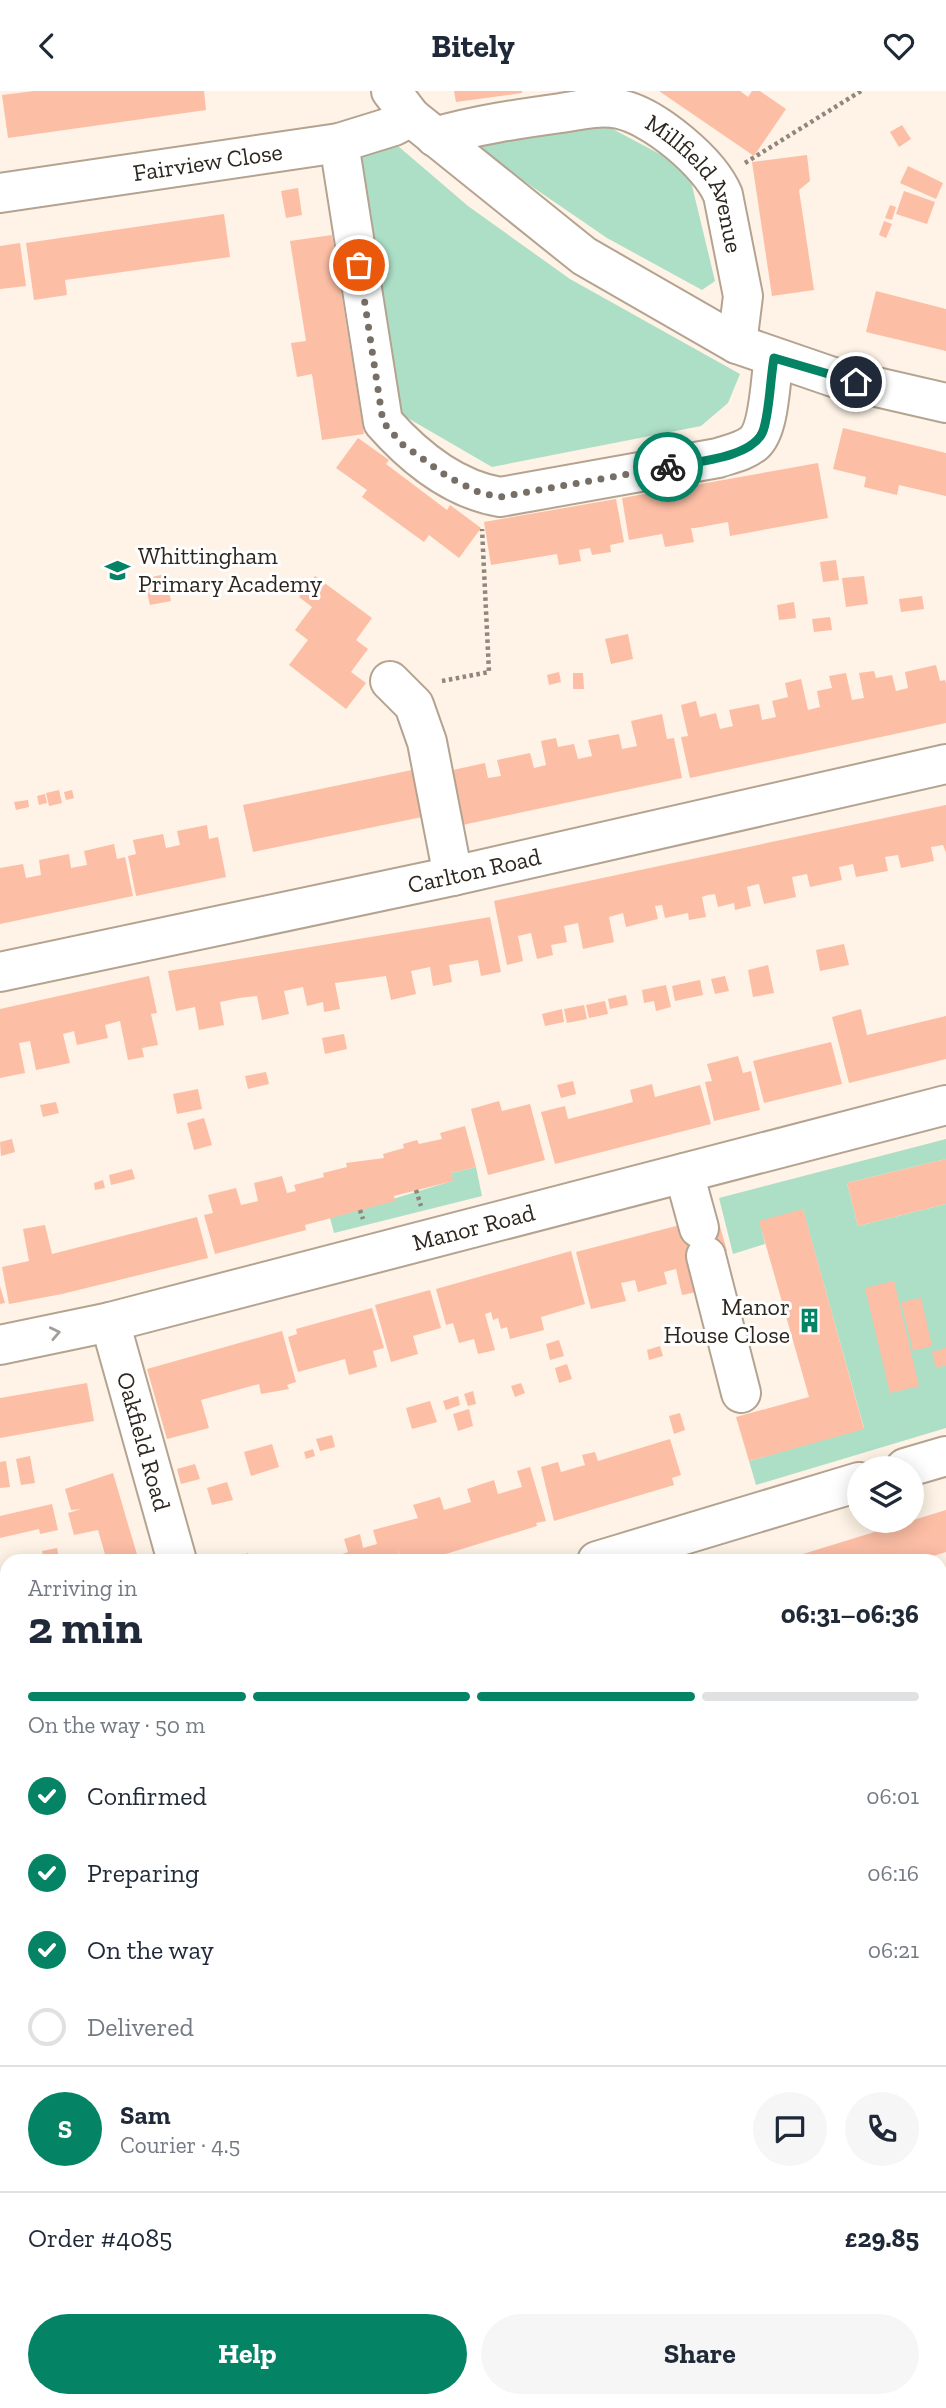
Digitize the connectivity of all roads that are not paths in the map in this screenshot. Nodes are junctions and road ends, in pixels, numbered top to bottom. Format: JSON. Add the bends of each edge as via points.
{"nodes":[{"id":1,"x":412,"y":115,"type":"edge"},
{"id":2,"x":339,"y":143,"type":"junction"},
{"id":3,"x":0,"y":193,"type":"edge"},
{"id":4,"x":737,"y":344,"type":"junction"},
{"id":5,"x":774,"y":358,"type":"junction"},
{"id":6,"x":946,"y":403,"type":"edge"},
{"id":7,"x":402,"y":693,"type":"road end"},
{"id":8,"x":946,"y":764,"type":"edge"},
{"id":9,"x":453,"y":876,"type":"junction"},
{"id":10,"x":0,"y":972,"type":"edge"},
{"id":11,"x":946,"y":1105,"type":"edge"},
{"id":12,"x":684,"y":1173,"type":"junction"},
{"id":13,"x":110,"y":1322,"type":"junction"},
{"id":14,"x":0,"y":1345,"type":"edge"},
{"id":15,"x":741,"y":1393,"type":"dead end"},
{"id":16,"x":946,"y":1456,"type":"edge"},
{"id":17,"x":924,"y":1462,"type":"edge"},
{"id":18,"x":847,"y":1486,"type":"edge"},
{"id":19,"x":175,"y":1554,"type":"edge"},
{"id":20,"x":620,"y":1554,"type":"edge"}],
"edges":[{"from":1,"to":2,"type":"street","name":"Fairview Close","via":[[394,126]]},
{"from":1,"to":4,"type":"street","via":[[584,256]]},
{"from":1,"to":4,"type":"street","name":"Millfield Avenue","via":[[504,120],[619,109],[638,115],[698,156],[717,180],[743,296]]},
{"from":2,"to":3,"type":"street","name":"Fairview Close"},
{"from":2,"to":5,"type":"street","via":[[383,422],[429,464],[480,493],[500,497],[740,451],[764,430]]},
{"from":4,"to":5,"type":"street"},
{"from":5,"to":6,"type":"street"},
{"from":7,"to":9,"type":"street","via":[[428,741]]},
{"from":8,"to":9,"type":"street","name":"Carlton Road"},
{"from":9,"to":10,"type":"street","name":"Carlton Road"},
{"from":11,"to":12,"type":"street","name":"Manor Road"},
{"from":12,"to":13,"type":"street","name":"Manor Road"},
{"from":12,"to":15,"type":"street"},
{"from":14,"to":13,"type":"street","name":"Manor Road","one_way":true},
{"from":13,"to":19,"type":"street","name":"Oakfield Road"},
{"from":16,"to":17,"type":"street"},
{"from":18,"to":20,"type":"street"}]}
